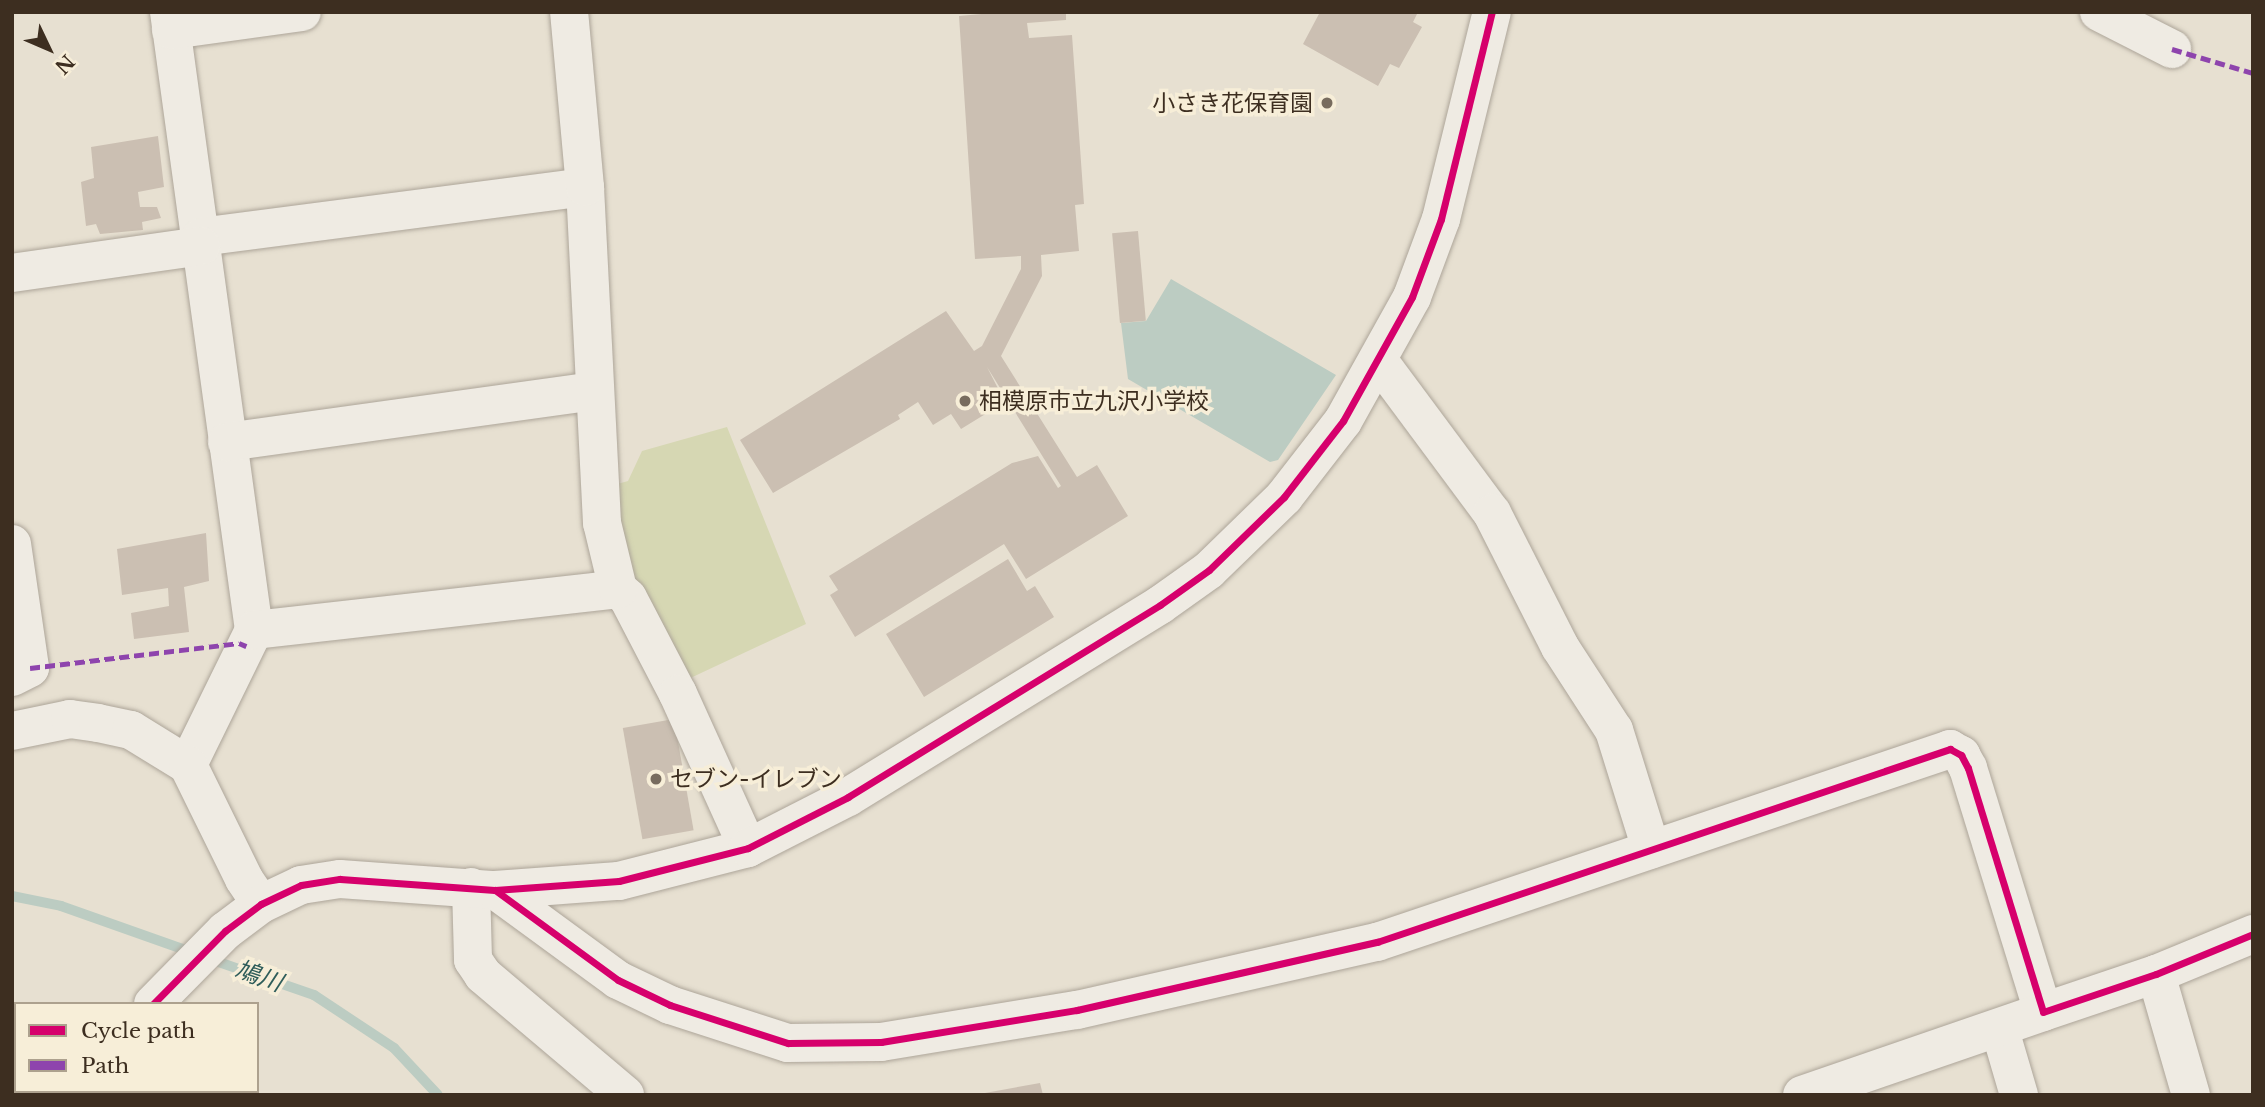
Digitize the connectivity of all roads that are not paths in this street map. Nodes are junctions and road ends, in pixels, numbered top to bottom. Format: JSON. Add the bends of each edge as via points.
{"nodes":[{"id":1,"x":302,"y":12,"type":"edge"},
{"id":2,"x":569,"y":12,"type":"edge"},
{"id":3,"x":1492,"y":12,"type":"edge"},
{"id":4,"x":2099,"y":12,"type":"edge"},
{"id":5,"x":170,"y":21,"type":"edge"},
{"id":6,"x":2172,"y":49,"type":"dead end"},
{"id":7,"x":585,"y":187,"type":"junction"},
{"id":8,"x":201,"y":241,"type":"junction"},
{"id":9,"x":12,"y":273,"type":"edge"},
{"id":10,"x":1379,"y":360,"type":"junction"},
{"id":11,"x":594,"y":391,"type":"junction"},
{"id":12,"x":227,"y":442,"type":"junction"},
{"id":13,"x":12,"y":544,"type":"edge"},
{"id":14,"x":15,"y":584,"type":"edge"},
{"id":15,"x":618,"y":589,"type":"junction"},
{"id":16,"x":254,"y":631,"type":"junction"},
{"id":17,"x":12,"y":677,"type":"edge"},
{"id":18,"x":12,"y":731,"type":"edge"},
{"id":19,"x":188,"y":765,"type":"junction"},
{"id":20,"x":748,"y":848,"type":"junction"},
{"id":21,"x":1651,"y":849,"type":"junction"},
{"id":22,"x":483,"y":888,"type":"junction"},
{"id":23,"x":261,"y":904,"type":"junction"},
{"id":24,"x":2253,"y":934,"type":"edge"},
{"id":25,"x":2156,"y":974,"type":"junction"},
{"id":26,"x":155,"y":1002,"type":"edge"},
{"id":27,"x":2043,"y":1012,"type":"junction"},
{"id":28,"x":2000,"y":1030,"type":"junction"},
{"id":29,"x":625,"y":1095,"type":"edge"},
{"id":30,"x":1802,"y":1095,"type":"edge"},
{"id":31,"x":2019,"y":1095,"type":"edge"},
{"id":32,"x":2191,"y":1095,"type":"edge"}],
"edges":[{"from":1,"to":5,"type":"street"},
{"from":2,"to":7,"type":"street"},
{"from":3,"to":10,"type":"street","via":[[1441,219],[1412,297]]},
{"from":4,"to":6,"type":"street"},
{"from":5,"to":8,"type":"street"},
{"from":7,"to":8,"type":"street"},
{"from":7,"to":11,"type":"street"},
{"from":8,"to":9,"type":"street"},
{"from":8,"to":12,"type":"street"},
{"from":10,"to":20,"type":"street","via":[[1343,421],[1284,497],[1209,570],[1160,605],[848,797]]},
{"from":10,"to":21,"type":"street","via":[[1492,513],[1560,647],[1614,730]]},
{"from":11,"to":12,"type":"street"},
{"from":11,"to":15,"type":"street","via":[[601,523]]},
{"from":12,"to":16,"type":"street"},
{"from":13,"to":14,"type":"street"},
{"from":14,"to":17,"type":"street","via":[[30,668]]},
{"from":15,"to":16,"type":"street"},
{"from":15,"to":20,"type":"street","via":[[628,598],[677,694]]},
{"from":16,"to":19,"type":"street"},
{"from":18,"to":19,"type":"street","via":[[70,719],[98,723],[131,730]]},
{"from":19,"to":23,"type":"street"},
{"from":20,"to":22,"type":"street","via":[[619,881]]},
{"from":21,"to":22,"type":"street","via":[[1377,942],[1077,1010],[881,1042],[827,1044],[778,1040],[670,1006],[618,979]]},
{"from":21,"to":27,"type":"street","via":[[1950,750],[1961,755],[1968,768]]},
{"from":22,"to":23,"type":"street","via":[[340,879],[301,885]]},
{"from":22,"to":29,"type":"street","via":[[473,960],[483,975]]},
{"from":23,"to":26,"type":"street","via":[[225,931]]},
{"from":24,"to":25,"type":"street"},
{"from":25,"to":27,"type":"street"},
{"from":25,"to":32,"type":"street"},
{"from":27,"to":28,"type":"street"},
{"from":28,"to":30,"type":"street"},
{"from":28,"to":31,"type":"street"}]}
